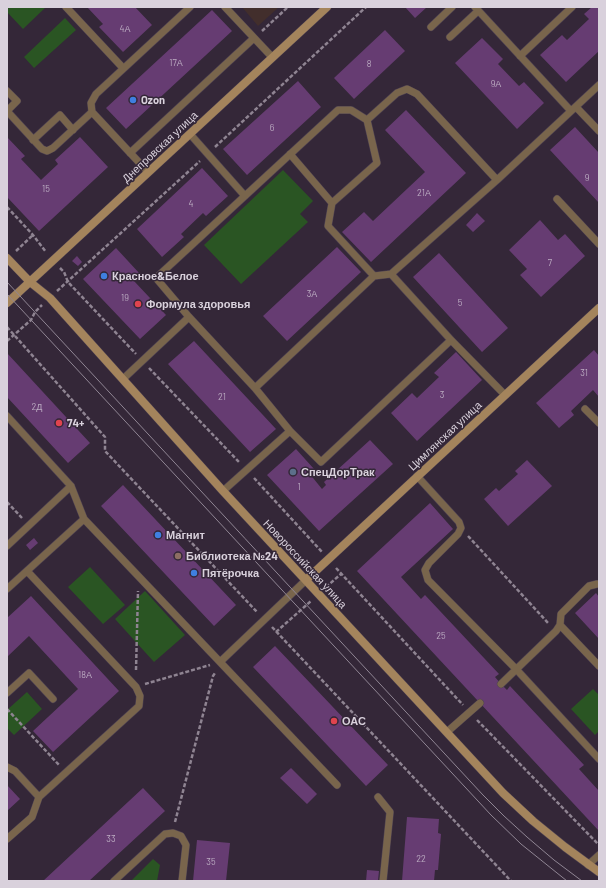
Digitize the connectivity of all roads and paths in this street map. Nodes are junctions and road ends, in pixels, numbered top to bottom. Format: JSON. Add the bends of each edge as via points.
{"nodes":[{"id":1,"x":66,"y":7,"type":"edge"},
{"id":2,"x":190,"y":7,"type":"edge"},
{"id":3,"x":225,"y":7,"type":"edge"},
{"id":4,"x":288,"y":7,"type":"edge"},
{"id":5,"x":327,"y":7,"type":"edge"},
{"id":6,"x":366,"y":7,"type":"edge"},
{"id":7,"x":452,"y":7,"type":"edge"},
{"id":8,"x":572,"y":7,"type":"edge"},
{"id":9,"x":477,"y":9,"type":"edge"},
{"id":10,"x":431,"y":27,"type":"dead end"},
{"id":11,"x":450,"y":37,"type":"dead end"},
{"id":12,"x":254,"y":38,"type":"junction"},
{"id":13,"x":520,"y":56,"type":"junction"},
{"id":14,"x":272,"y":58,"type":"junction"},
{"id":15,"x":124,"y":68,"type":"junction"},
{"id":16,"x":599,"y":85,"type":"edge"},
{"id":17,"x":7,"y":91,"type":"edge"},
{"id":18,"x":573,"y":109,"type":"junction"},
{"id":19,"x":7,"y":111,"type":"edge"},
{"id":20,"x":92,"y":112,"type":"junction"},
{"id":21,"x":367,"y":120,"type":"junction"},
{"id":22,"x":73,"y":130,"type":"junction"},
{"id":23,"x":599,"y":131,"type":"edge"},
{"id":24,"x":190,"y":134,"type":"junction"},
{"id":25,"x":34,"y":140,"type":"junction"},
{"id":26,"x":130,"y":153,"type":"junction"},
{"id":27,"x":207,"y":154,"type":"junction"},
{"id":28,"x":290,"y":154,"type":"junction"},
{"id":29,"x":148,"y":172,"type":"junction"},
{"id":30,"x":497,"y":180,"type":"junction"},
{"id":31,"x":245,"y":196,"type":"junction"},
{"id":32,"x":557,"y":200,"type":"dead end"},
{"id":33,"x":332,"y":203,"type":"junction"},
{"id":34,"x":7,"y":207,"type":"edge"},
{"id":35,"x":33,"y":235,"type":"junction"},
{"id":36,"x":599,"y":244,"type":"edge"},
{"id":37,"x":7,"y":259,"type":"edge"},
{"id":38,"x":53,"y":260,"type":"junction"},
{"id":39,"x":391,"y":274,"type":"junction"},
{"id":40,"x":374,"y":276,"type":"junction"},
{"id":41,"x":30,"y":282,"type":"junction"},
{"id":42,"x":68,"y":282,"type":"junction"},
{"id":43,"x":50,"y":298,"type":"junction"},
{"id":44,"x":7,"y":303,"type":"edge"},
{"id":45,"x":599,"y":308,"type":"edge"},
{"id":46,"x":189,"y":317,"type":"junction"},
{"id":47,"x":7,"y":327,"type":"edge"},
{"id":48,"x":14,"y":334,"type":"junction"},
{"id":49,"x":7,"y":340,"type":"edge"},
{"id":50,"x":452,"y":340,"type":"junction"},
{"id":51,"x":142,"y":361,"type":"junction"},
{"id":52,"x":122,"y":379,"type":"junction"},
{"id":53,"x":255,"y":388,"type":"junction"},
{"id":54,"x":505,"y":395,"type":"junction"},
{"id":55,"x":585,"y":409,"type":"dead end"},
{"id":56,"x":7,"y":416,"type":"edge"},
{"id":57,"x":599,"y":423,"type":"edge"},
{"id":58,"x":290,"y":431,"type":"junction"},
{"id":59,"x":247,"y":470,"type":"junction"},
{"id":60,"x":417,"y":476,"type":"junction"},
{"id":61,"x":71,"y":486,"type":"junction"},
{"id":62,"x":223,"y":491,"type":"junction"},
{"id":63,"x":7,"y":502,"type":"edge"},
{"id":64,"x":84,"y":520,"type":"junction"},
{"id":65,"x":29,"y":526,"type":"junction"},
{"id":66,"x":461,"y":528,"type":"junction"},
{"id":67,"x":7,"y":546,"type":"edge"},
{"id":68,"x":328,"y":559,"type":"junction"},
{"id":69,"x":27,"y":571,"type":"junction"},
{"id":70,"x":341,"y":574,"type":"junction"},
{"id":71,"x":138,"y":576,"type":"junction"},
{"id":72,"x":306,"y":580,"type":"junction"},
{"id":73,"x":599,"y":584,"type":"edge"},
{"id":74,"x":7,"y":589,"type":"edge"},
{"id":75,"x":319,"y":594,"type":"junction"},
{"id":76,"x":264,"y":620,"type":"junction"},
{"id":77,"x":558,"y":628,"type":"junction"},
{"id":78,"x":276,"y":632,"type":"junction"},
{"id":79,"x":220,"y":662,"type":"junction"},
{"id":80,"x":599,"y":666,"type":"edge"},
{"id":81,"x":516,"y":669,"type":"junction"},
{"id":82,"x":501,"y":684,"type":"dead end"},
{"id":83,"x":136,"y":687,"type":"junction"},
{"id":84,"x":7,"y":693,"type":"edge"},
{"id":85,"x":53,"y":699,"type":"dead end"},
{"id":86,"x":480,"y":703,"type":"dead end"},
{"id":87,"x":7,"y":709,"type":"edge"},
{"id":88,"x":469,"y":712,"type":"junction"},
{"id":89,"x":447,"y":732,"type":"junction"},
{"id":90,"x":599,"y":759,"type":"edge"},
{"id":91,"x":7,"y":766,"type":"edge"},
{"id":92,"x":67,"y":772,"type":"junction"},
{"id":93,"x":337,"y":785,"type":"dead end"},
{"id":94,"x":39,"y":797,"type":"junction"},
{"id":95,"x":378,"y":797,"type":"dead end"},
{"id":96,"x":173,"y":832,"type":"junction"},
{"id":97,"x":7,"y":839,"type":"edge"},
{"id":98,"x":599,"y":846,"type":"edge"},
{"id":99,"x":599,"y":855,"type":"edge"},
{"id":100,"x":588,"y":865,"type":"junction"},
{"id":101,"x":599,"y":872,"type":"edge"},
{"id":102,"x":114,"y":881,"type":"edge"},
{"id":103,"x":182,"y":881,"type":"edge"},
{"id":104,"x":383,"y":881,"type":"edge"},
{"id":105,"x":511,"y":881,"type":"edge"}],
"edges":[{"from":1,"to":15,"type":"lane"},
{"from":2,"to":15,"type":"lane"},
{"from":3,"to":12,"type":"lane"},
{"from":4,"to":12,"type":"path"},
{"from":5,"to":14,"type":"main road","name":"Днепровская улица"},
{"from":6,"to":27,"type":"path"},
{"from":7,"to":10,"type":"lane"},
{"from":8,"to":13,"type":"lane"},
{"from":9,"to":11,"type":"lane"},
{"from":9,"to":13,"type":"lane"},
{"from":12,"to":14,"type":"lane"},
{"from":12,"to":26,"type":"lane"},
{"from":13,"to":18,"type":"lane"},
{"from":14,"to":24,"type":"main road","name":"Днепровская улица"},
{"from":15,"to":20,"type":"lane","via":[[96,94],[91,103]]},
{"from":16,"to":18,"type":"lane"},
{"from":17,"to":19,"type":"lane","via":[[17,101]]},
{"from":18,"to":23,"type":"lane"},
{"from":18,"to":30,"type":"lane"},
{"from":19,"to":25,"type":"lane"},
{"from":20,"to":22,"type":"lane"},
{"from":20,"to":26,"type":"lane"},
{"from":21,"to":28,"type":"lane","via":[[351,110],[338,110]]},
{"from":21,"to":30,"type":"lane","via":[[397,93],[407,89],[417,94]]},
{"from":21,"to":33,"type":"lane","via":[[377,163]]},
{"from":22,"to":25,"type":"lane","via":[[47,151]]},
{"from":22,"to":25,"type":"lane","via":[[60,115]]},
{"from":24,"to":27,"type":"lane"},
{"from":24,"to":29,"type":"main road","name":"Днепровская улица"},
{"from":26,"to":29,"type":"lane"},
{"from":27,"to":31,"type":"lane"},
{"from":27,"to":42,"type":"path"},
{"from":28,"to":31,"type":"lane"},
{"from":28,"to":33,"type":"lane"},
{"from":29,"to":38,"type":"main road","name":"Днепровская улица"},
{"from":30,"to":39,"type":"lane"},
{"from":31,"to":46,"type":"lane","via":[[156,278]]},
{"from":32,"to":36,"type":"lane"},
{"from":33,"to":40,"type":"lane","via":[[328,226]]},
{"from":34,"to":35,"type":"path"},
{"from":35,"to":37,"type":"path"},
{"from":35,"to":38,"type":"path"},
{"from":37,"to":41,"type":"main road","name":"Новороссийская улица"},
{"from":38,"to":41,"type":"main road","name":"Днепровская улица"},
{"from":38,"to":42,"type":"path","via":[[64,272]]},
{"from":39,"to":40,"type":"lane"},
{"from":39,"to":50,"type":"lane"},
{"from":40,"to":53,"type":"lane"},
{"from":41,"to":43,"type":"main road","name":"Новороссийская улица"},
{"from":41,"to":44,"type":"main road","name":"Днепровская улица"},
{"from":42,"to":43,"type":"path"},
{"from":42,"to":51,"type":"path"},
{"from":43,"to":48,"type":"path","via":[[35,312],[31,320]]},
{"from":43,"to":52,"type":"main road","name":"Новороссийская улица"},
{"from":45,"to":54,"type":"main road","name":"Цимлянская улица"},
{"from":46,"to":51,"type":"lane"},
{"from":46,"to":53,"type":"lane"},
{"from":47,"to":48,"type":"path"},
{"from":48,"to":49,"type":"path"},
{"from":48,"to":76,"type":"path","via":[[105,437],[104,451]]},
{"from":50,"to":54,"type":"lane"},
{"from":50,"to":58,"type":"lane","via":[[321,462]]},
{"from":51,"to":52,"type":"lane"},
{"from":51,"to":59,"type":"path"},
{"from":52,"to":62,"type":"main road","name":"Новороссийская улица"},
{"from":53,"to":58,"type":"lane"},
{"from":54,"to":60,"type":"main road","name":"Цимлянская улица"},
{"from":55,"to":57,"type":"lane"},
{"from":56,"to":61,"type":"lane"},
{"from":58,"to":59,"type":"lane"},
{"from":59,"to":62,"type":"lane"},
{"from":59,"to":68,"type":"path"},
{"from":60,"to":66,"type":"lane","via":[[459,522]]},
{"from":60,"to":68,"type":"main road","name":"Цимлянская улица"},
{"from":61,"to":64,"type":"lane"},
{"from":61,"to":65,"type":"lane"},
{"from":62,"to":72,"type":"main road","name":"Новороссийская улица"},
{"from":63,"to":65,"type":"path"},
{"from":64,"to":69,"type":"lane"},
{"from":64,"to":71,"type":"lane"},
{"from":65,"to":67,"type":"lane"},
{"from":66,"to":77,"type":"path"},
{"from":66,"to":81,"type":"lane","via":[[429,563],[426,570],[428,580]]},
{"from":68,"to":70,"type":"path"},
{"from":68,"to":72,"type":"main road","name":"Цимлянская улица"},
{"from":69,"to":74,"type":"lane"},
{"from":69,"to":83,"type":"lane"},
{"from":70,"to":75,"type":"path"},
{"from":70,"to":88,"type":"path"},
{"from":71,"to":79,"type":"lane"},
{"from":71,"to":83,"type":"path"},
{"from":72,"to":75,"type":"main road","name":"Новороссийская улица"},
{"from":72,"to":76,"type":"lane"},
{"from":73,"to":77,"type":"lane","via":[[589,586],[561,614]]},
{"from":75,"to":78,"type":"path"},
{"from":75,"to":89,"type":"main road","name":"Новороссийская улица"},
{"from":76,"to":78,"type":"path"},
{"from":76,"to":79,"type":"lane"},
{"from":77,"to":80,"type":"lane"},
{"from":77,"to":81,"type":"lane"},
{"from":78,"to":105,"type":"path"},
{"from":79,"to":83,"type":"path"},
{"from":79,"to":93,"type":"lane"},
{"from":79,"to":96,"type":"path","via":[[213,676]]},
{"from":81,"to":82,"type":"lane"},
{"from":81,"to":90,"type":"lane"},
{"from":83,"to":92,"type":"lane","via":[[140,696],[138,706]]},
{"from":84,"to":85,"type":"lane","via":[[29,673]]},
{"from":86,"to":88,"type":"lane"},
{"from":87,"to":92,"type":"path"},
{"from":88,"to":89,"type":"lane"},
{"from":88,"to":98,"type":"path"},
{"from":89,"to":100,"type":"main road","name":"Новороссийская улица","via":[[503,793]]},
{"from":91,"to":94,"type":"lane"},
{"from":92,"to":94,"type":"lane"},
{"from":94,"to":97,"type":"lane","via":[[32,817]]},
{"from":95,"to":104,"type":"lane","via":[[390,812]]},
{"from":96,"to":102,"type":"lane","via":[[165,834]]},
{"from":96,"to":103,"type":"lane","via":[[181,836],[186,845]]},
{"from":99,"to":100,"type":"lane"},
{"from":100,"to":101,"type":"main road","name":"Новороссийская улица"}]}
